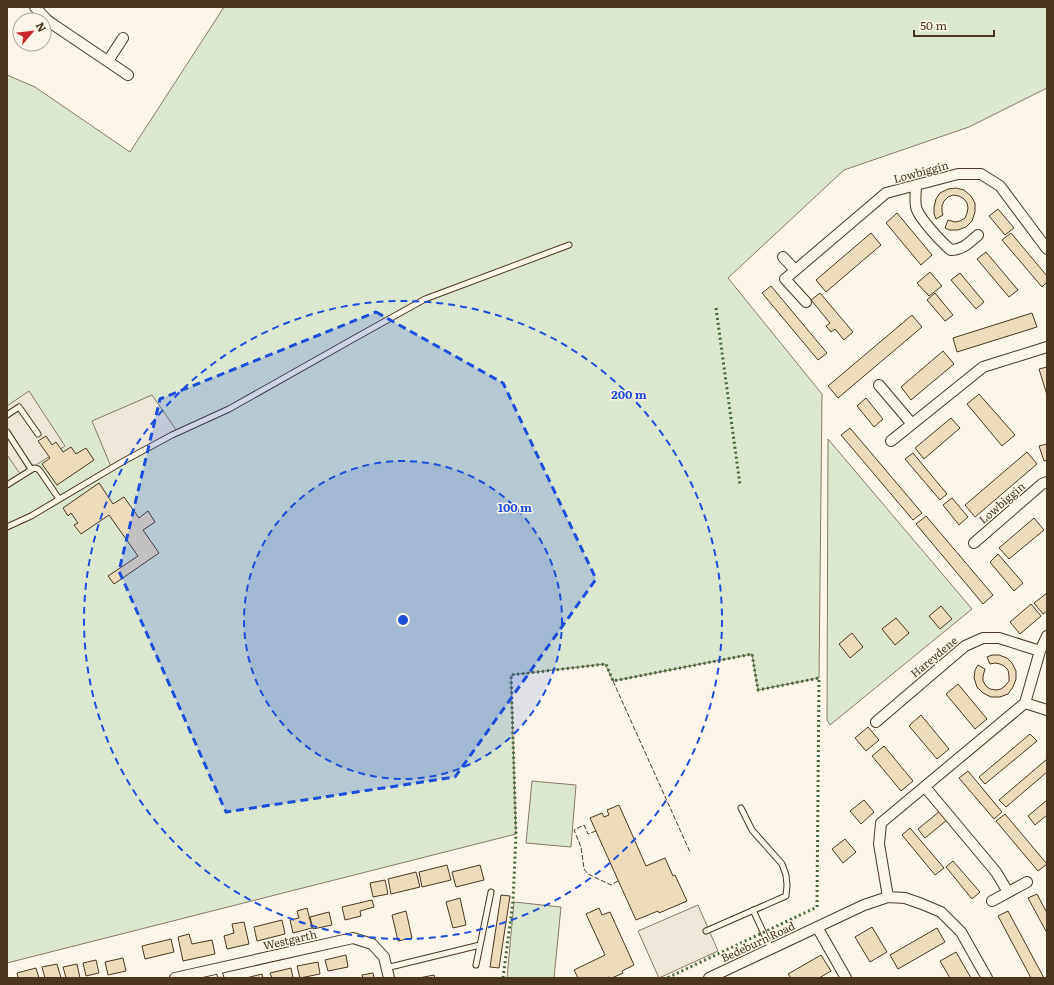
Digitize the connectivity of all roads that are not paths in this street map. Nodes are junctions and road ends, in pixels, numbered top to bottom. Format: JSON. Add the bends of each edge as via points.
{"nodes":[{"id":1,"x":35,"y":7,"type":"edge"},
{"id":2,"x":123,"y":38,"type":"dead end"},
{"id":3,"x":108,"y":61,"type":"junction"},
{"id":4,"x":128,"y":75,"type":"dead end"},
{"id":5,"x":916,"y":186,"type":"junction"},
{"id":6,"x":978,"y":235,"type":"dead end"},
{"id":7,"x":569,"y":245,"type":"dead end"},
{"id":8,"x":1047,"y":250,"type":"edge"},
{"id":9,"x":783,"y":257,"type":"dead end"},
{"id":10,"x":795,"y":270,"type":"junction"},
{"id":11,"x":806,"y":302,"type":"dead end"},
{"id":12,"x":1047,"y":347,"type":"edge"},
{"id":13,"x":879,"y":385,"type":"dead end"},
{"id":14,"x":7,"y":415,"type":"edge"},
{"id":15,"x":912,"y":424,"type":"junction"},
{"id":16,"x":7,"y":432,"type":"edge"},
{"id":17,"x":38,"y":434,"type":"dead end"},
{"id":18,"x":891,"y":441,"type":"dead end"},
{"id":19,"x":32,"y":470,"type":"junction"},
{"id":20,"x":1047,"y":482,"type":"edge"},
{"id":21,"x":7,"y":485,"type":"edge"},
{"id":22,"x":59,"y":499,"type":"junction"},
{"id":23,"x":7,"y":527,"type":"edge"},
{"id":24,"x":974,"y":543,"type":"dead end"},
{"id":25,"x":1047,"y":636,"type":"edge"},
{"id":26,"x":1040,"y":651,"type":"junction"},
{"id":27,"x":1024,"y":703,"type":"junction"},
{"id":28,"x":1047,"y":710,"type":"edge"},
{"id":29,"x":876,"y":722,"type":"dead end"},
{"id":30,"x":925,"y":787,"type":"junction"},
{"id":31,"x":742,"y":808,"type":"dead end"},
{"id":32,"x":1027,"y":882,"type":"dead end"},
{"id":33,"x":491,"y":892,"type":"dead end"},
{"id":34,"x":1008,"y":892,"type":"junction"},
{"id":35,"x":888,"y":897,"type":"junction"},
{"id":36,"x":992,"y":901,"type":"dead end"},
{"id":37,"x":753,"y":910,"type":"junction"},
{"id":38,"x":817,"y":927,"type":"junction"},
{"id":39,"x":706,"y":931,"type":"dead end"},
{"id":40,"x":480,"y":945,"type":"junction"},
{"id":41,"x":771,"y":949,"type":"junction"},
{"id":42,"x":476,"y":965,"type":"dead end"},
{"id":43,"x":220,"y":973,"type":"edge"},
{"id":44,"x":388,"y":973,"type":"edge"},
{"id":45,"x":175,"y":978,"type":"edge"},
{"id":46,"x":710,"y":978,"type":"edge"},
{"id":47,"x":846,"y":978,"type":"edge"},
{"id":48,"x":987,"y":978,"type":"edge"}],
"edges":[{"from":1,"to":3,"type":"street","via":[[47,20]]},
{"from":2,"to":3,"type":"street"},
{"from":3,"to":4,"type":"street"},
{"from":5,"to":6,"type":"street","via":[[917,211],[945,246],[951,250],[960,248]]},
{"from":5,"to":8,"type":"street","name":"Lowbiggin","via":[[958,174],[981,174],[1000,186]]},
{"from":5,"to":10,"type":"street","name":"Lowbiggin","via":[[886,194]]},
{"from":7,"to":22,"type":"lane","via":[[425,299],[229,409],[172,435]]},
{"from":9,"to":10,"type":"street"},
{"from":10,"to":11,"type":"street","name":"Lowbiggin","via":[[785,279]]},
{"from":12,"to":15,"type":"street","via":[[984,367]]},
{"from":13,"to":15,"type":"street"},
{"from":14,"to":17,"type":"lane","via":[[19,408]]},
{"from":15,"to":18,"type":"street"},
{"from":16,"to":19,"type":"lane"},
{"from":19,"to":21,"type":"lane"},
{"from":19,"to":22,"type":"lane","via":[[38,469]]},
{"from":20,"to":24,"type":"street","name":"Lowbiggin"},
{"from":22,"to":23,"type":"lane"},
{"from":25,"to":26,"type":"street"},
{"from":26,"to":27,"type":"street"},
{"from":26,"to":29,"type":"street","name":"Hareydene","via":[[999,638],[983,638],[965,646]]},
{"from":27,"to":28,"type":"street"},
{"from":27,"to":30,"type":"street"},
{"from":30,"to":34,"type":"street","via":[[996,872]]},
{"from":30,"to":35,"type":"street","via":[[881,823],[879,844]]},
{"from":31,"to":37,"type":"lane","via":[[752,830],[782,864],[787,884],[786,896]]},
{"from":32,"to":34,"type":"street"},
{"from":33,"to":40,"type":"lane"},
{"from":34,"to":36,"type":"street"},
{"from":35,"to":38,"type":"street","name":"Bedeburn Road"},
{"from":35,"to":48,"type":"street","name":"Bedeburn Road","via":[[905,898],[942,912],[961,932]]},
{"from":37,"to":39,"type":"lane"},
{"from":37,"to":41,"type":"lane"},
{"from":38,"to":41,"type":"street","name":"Bedeburn Road"},
{"from":38,"to":47,"type":"street"},
{"from":40,"to":42,"type":"lane"},
{"from":40,"to":44,"type":"lane"},
{"from":41,"to":46,"type":"street","name":"Bedeburn Road"},
{"from":43,"to":44,"type":"street","name":"Westgarth","via":[[354,938],[372,944],[384,957]]},
{"from":43,"to":45,"type":"street","name":"Westgarth"}]}
